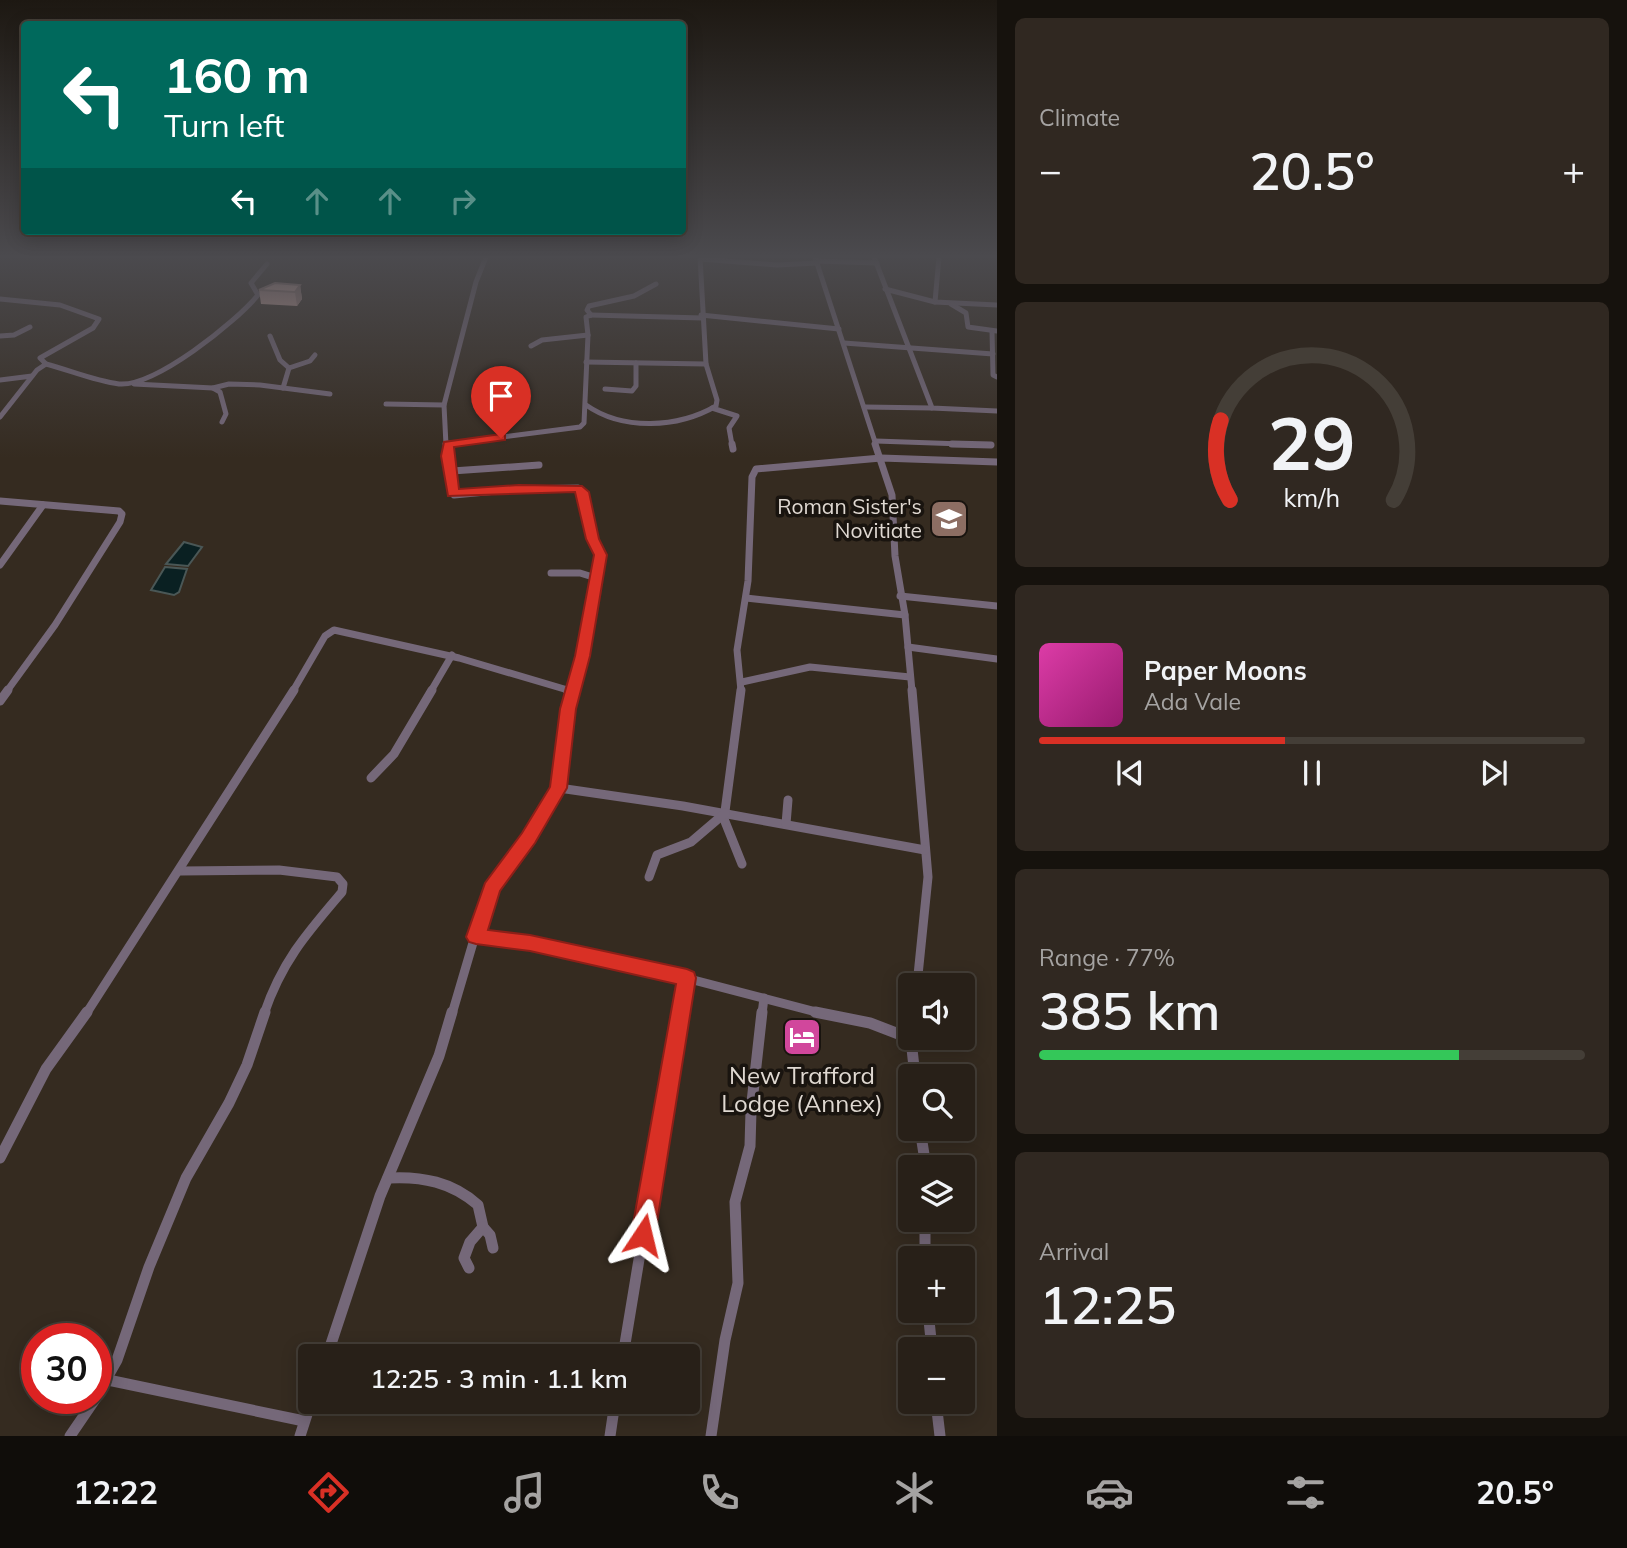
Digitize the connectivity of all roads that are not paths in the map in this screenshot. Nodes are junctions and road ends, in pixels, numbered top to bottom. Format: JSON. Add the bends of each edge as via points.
{"nodes":[{"id":1,"x":96,"y":324,"type":"edge"},
{"id":2,"x":233,"y":324,"type":"edge"},
{"id":3,"x":465,"y":324,"type":"edge"},
{"id":4,"x":587,"y":324,"type":"edge"},
{"id":5,"x":703,"y":324,"type":"edge"},
{"id":6,"x":782,"y":324,"type":"edge"},
{"id":7,"x":837,"y":324,"type":"edge"},
{"id":8,"x":898,"y":324,"type":"edge"},
{"id":9,"x":968,"y":324,"type":"edge"},
{"id":10,"x":30,"y":327,"type":"dead end"},
{"id":11,"x":839,"y":329,"type":"junction"},
{"id":12,"x":994,"y":331,"type":"edge"},
{"id":13,"x":588,"y":335,"type":"junction"},
{"id":14,"x":0,"y":336,"type":"edge"},
{"id":15,"x":270,"y":336,"type":"dead end"},
{"id":16,"x":844,"y":343,"type":"junction"},
{"id":17,"x":531,"y":346,"type":"dead end"},
{"id":18,"x":906,"y":346,"type":"junction"},
{"id":19,"x":993,"y":354,"type":"junction"},
{"id":20,"x":315,"y":355,"type":"dead end"},
{"id":21,"x":586,"y":362,"type":"junction"},
{"id":22,"x":636,"y":363,"type":"junction"},
{"id":23,"x":706,"y":364,"type":"junction"},
{"id":24,"x":46,"y":365,"type":"junction"},
{"id":25,"x":289,"y":368,"type":"junction"},
{"id":26,"x":32,"y":376,"type":"junction"},
{"id":27,"x":997,"y":377,"type":"edge"},
{"id":28,"x":0,"y":380,"type":"edge"},
{"id":29,"x":132,"y":383,"type":"junction"},
{"id":30,"x":214,"y":388,"type":"junction"},
{"id":31,"x":283,"y":388,"type":"junction"},
{"id":32,"x":605,"y":389,"type":"dead end"},
{"id":33,"x":330,"y":394,"type":"dead end"},
{"id":34,"x":386,"y":404,"type":"dead end"},
{"id":35,"x":444,"y":405,"type":"junction"},
{"id":36,"x":586,"y":405,"type":"junction"},
{"id":37,"x":865,"y":407,"type":"junction"},
{"id":38,"x":712,"y":408,"type":"junction"},
{"id":39,"x":932,"y":408,"type":"junction"},
{"id":40,"x":997,"y":411,"type":"edge"},
{"id":41,"x":0,"y":417,"type":"edge"},
{"id":42,"x":222,"y":422,"type":"dead end"},
{"id":43,"x":876,"y":441,"type":"junction"},
{"id":44,"x":449,"y":444,"type":"junction"},
{"id":45,"x":991,"y":445,"type":"dead end"},
{"id":46,"x":733,"y":449,"type":"dead end"},
{"id":47,"x":881,"y":458,"type":"junction"},
{"id":48,"x":997,"y":462,"type":"edge"},
{"id":49,"x":539,"y":464,"type":"dead end"},
{"id":50,"x":452,"y":471,"type":"junction"},
{"id":51,"x":0,"y":501,"type":"edge"},
{"id":52,"x":43,"y":505,"type":"junction"},
{"id":53,"x":0,"y":565,"type":"edge"},
{"id":54,"x":551,"y":573,"type":"dead end"},
{"id":55,"x":596,"y":578,"type":"junction"},
{"id":56,"x":900,"y":596,"type":"junction"},
{"id":57,"x":746,"y":598,"type":"junction"},
{"id":58,"x":997,"y":607,"type":"edge"},
{"id":59,"x":905,"y":615,"type":"junction"},
{"id":60,"x":908,"y":647,"type":"junction"},
{"id":61,"x":452,"y":654,"type":"junction"},
{"id":62,"x":997,"y":659,"type":"edge"},
{"id":63,"x":910,"y":677,"type":"junction"},
{"id":64,"x":743,"y":682,"type":"junction"},
{"id":65,"x":571,"y":691,"type":"junction"},
{"id":66,"x":0,"y":701,"type":"edge"},
{"id":67,"x":371,"y":778,"type":"dead end"},
{"id":68,"x":559,"y":788,"type":"junction"},
{"id":69,"x":788,"y":800,"type":"dead end"},
{"id":70,"x":725,"y":813,"type":"junction"},
{"id":71,"x":786,"y":824,"type":"junction"},
{"id":72,"x":925,"y":850,"type":"junction"},
{"id":73,"x":742,"y":864,"type":"dead end"},
{"id":74,"x":181,"y":870,"type":"junction"},
{"id":75,"x":649,"y":877,"type":"dead end"},
{"id":76,"x":476,"y":937,"type":"junction"},
{"id":77,"x":918,"y":973,"type":"edge"},
{"id":78,"x":687,"y":978,"type":"junction"},
{"id":79,"x":764,"y":998,"type":"junction"},
{"id":80,"x":898,"y":1032,"type":"edge"},
{"id":81,"x":0,"y":1158,"type":"edge"},
{"id":82,"x":388,"y":1178,"type":"junction"},
{"id":83,"x":483,"y":1227,"type":"junction"},
{"id":84,"x":493,"y":1248,"type":"dead end"},
{"id":85,"x":470,"y":1268,"type":"dead end"},
{"id":86,"x":331,"y":1344,"type":"edge"},
{"id":87,"x":625,"y":1344,"type":"edge"},
{"id":88,"x":112,"y":1369,"type":"edge"},
{"id":89,"x":112,"y":1381,"type":"edge"},
{"id":90,"x":85,"y":1414,"type":"edge"},
{"id":91,"x":307,"y":1414,"type":"edge"},
{"id":92,"x":613,"y":1414,"type":"edge"},
{"id":93,"x":937,"y":1414,"type":"edge"},
{"id":94,"x":304,"y":1421,"type":"junction"},
{"id":95,"x":70,"y":1436,"type":"edge"},
{"id":96,"x":300,"y":1436,"type":"edge"},
{"id":97,"x":610,"y":1436,"type":"edge"},
{"id":98,"x":711,"y":1436,"type":"edge"},
{"id":99,"x":940,"y":1436,"type":"edge"}],
"edges":[{"from":1,"to":24,"type":"street","via":[[41,357]]},
{"from":2,"to":29,"type":"street"},
{"from":3,"to":35,"type":"street"},
{"from":4,"to":13,"type":"street"},
{"from":5,"to":23,"type":"street"},
{"from":6,"to":11,"type":"street"},
{"from":7,"to":11,"type":"street"},
{"from":8,"to":18,"type":"street"},
{"from":9,"to":12,"type":"street"},
{"from":10,"to":14,"type":"street"},
{"from":11,"to":16,"type":"street"},
{"from":12,"to":19,"type":"street"},
{"from":13,"to":17,"type":"street","via":[[542,340]]},
{"from":13,"to":21,"type":"street"},
{"from":15,"to":25,"type":"street","via":[[280,360]]},
{"from":16,"to":18,"type":"street"},
{"from":16,"to":37,"type":"street"},
{"from":18,"to":19,"type":"street"},
{"from":18,"to":39,"type":"street"},
{"from":19,"to":27,"type":"street","via":[[993,375]]},
{"from":20,"to":25,"type":"street"},
{"from":21,"to":22,"type":"street"},
{"from":21,"to":36,"type":"street"},
{"from":22,"to":23,"type":"street"},
{"from":22,"to":32,"type":"street","via":[[632,391]]},
{"from":23,"to":38,"type":"street","via":[[717,400]]},
{"from":24,"to":26,"type":"street"},
{"from":24,"to":29,"type":"street"},
{"from":25,"to":31,"type":"street"},
{"from":26,"to":28,"type":"street"},
{"from":26,"to":41,"type":"street"},
{"from":29,"to":30,"type":"street"},
{"from":30,"to":31,"type":"street","via":[[238,384]]},
{"from":30,"to":42,"type":"street","via":[[223,397],[226,414]]},
{"from":31,"to":33,"type":"street"},
{"from":34,"to":35,"type":"street"},
{"from":35,"to":44,"type":"street"},
{"from":36,"to":38,"type":"street","via":[[615,419],[667,422],[695,417]]},
{"from":36,"to":44,"type":"street","via":[[580,427]]},
{"from":37,"to":39,"type":"street"},
{"from":37,"to":43,"type":"street"},
{"from":38,"to":46,"type":"street","via":[[737,416],[729,428]]},
{"from":39,"to":40,"type":"street"},
{"from":43,"to":45,"type":"street"},
{"from":43,"to":47,"type":"street"},
{"from":44,"to":50,"type":"street"},
{"from":47,"to":48,"type":"street"},
{"from":47,"to":56,"type":"street","via":[[892,495]]},
{"from":47,"to":57,"type":"street","via":[[756,469]]},
{"from":49,"to":50,"type":"street"},
{"from":50,"to":55,"type":"street","via":[[454,495],[581,490],[600,555]]},
{"from":51,"to":52,"type":"street"},
{"from":52,"to":53,"type":"street"},
{"from":52,"to":66,"type":"street","via":[[122,514],[55,625]]},
{"from":54,"to":55,"type":"street"},
{"from":55,"to":65,"type":"street","via":[[583,656]]},
{"from":56,"to":58,"type":"street"},
{"from":56,"to":59,"type":"street"},
{"from":57,"to":59,"type":"street"},
{"from":57,"to":64,"type":"street","via":[[736,661]]},
{"from":59,"to":60,"type":"street"},
{"from":60,"to":62,"type":"street"},
{"from":60,"to":63,"type":"street"},
{"from":61,"to":65,"type":"street"},
{"from":61,"to":67,"type":"street","via":[[394,754]]},
{"from":61,"to":74,"type":"street","via":[[345,631],[334,630],[325,636]]},
{"from":63,"to":64,"type":"street","via":[[810,667]]},
{"from":63,"to":72,"type":"street"},
{"from":64,"to":70,"type":"street"},
{"from":65,"to":68,"type":"street"},
{"from":68,"to":70,"type":"street"},
{"from":68,"to":76,"type":"street","via":[[492,888]]},
{"from":69,"to":71,"type":"street"},
{"from":70,"to":71,"type":"street"},
{"from":70,"to":73,"type":"street"},
{"from":70,"to":75,"type":"street","via":[[691,842],[657,855]]},
{"from":71,"to":72,"type":"street"},
{"from":72,"to":77,"type":"street","via":[[928,877]]},
{"from":74,"to":81,"type":"street","via":[[46,1069]]},
{"from":74,"to":88,"type":"street","via":[[286,870],[337,877],[343,884],[342,892],[293,950],[273,987],[247,1065],[170,1215]]},
{"from":76,"to":78,"type":"street","via":[[530,943]]},
{"from":76,"to":82,"type":"street","via":[[439,1056]]},
{"from":78,"to":79,"type":"street"},
{"from":78,"to":87,"type":"street"},
{"from":79,"to":80,"type":"street"},
{"from":79,"to":98,"type":"street","via":[[750,1146],[735,1202],[738,1283],[724,1340]]},
{"from":82,"to":83,"type":"street","via":[[411,1176],[452,1186],[478,1205]]},
{"from":82,"to":86,"type":"street"},
{"from":83,"to":84,"type":"street"},
{"from":83,"to":85,"type":"street","via":[[464,1258]]},
{"from":89,"to":94,"type":"street"},
{"from":90,"to":95,"type":"street"},
{"from":91,"to":94,"type":"street"},
{"from":92,"to":97,"type":"street"},
{"from":93,"to":99,"type":"street"},
{"from":94,"to":96,"type":"street"}]}
